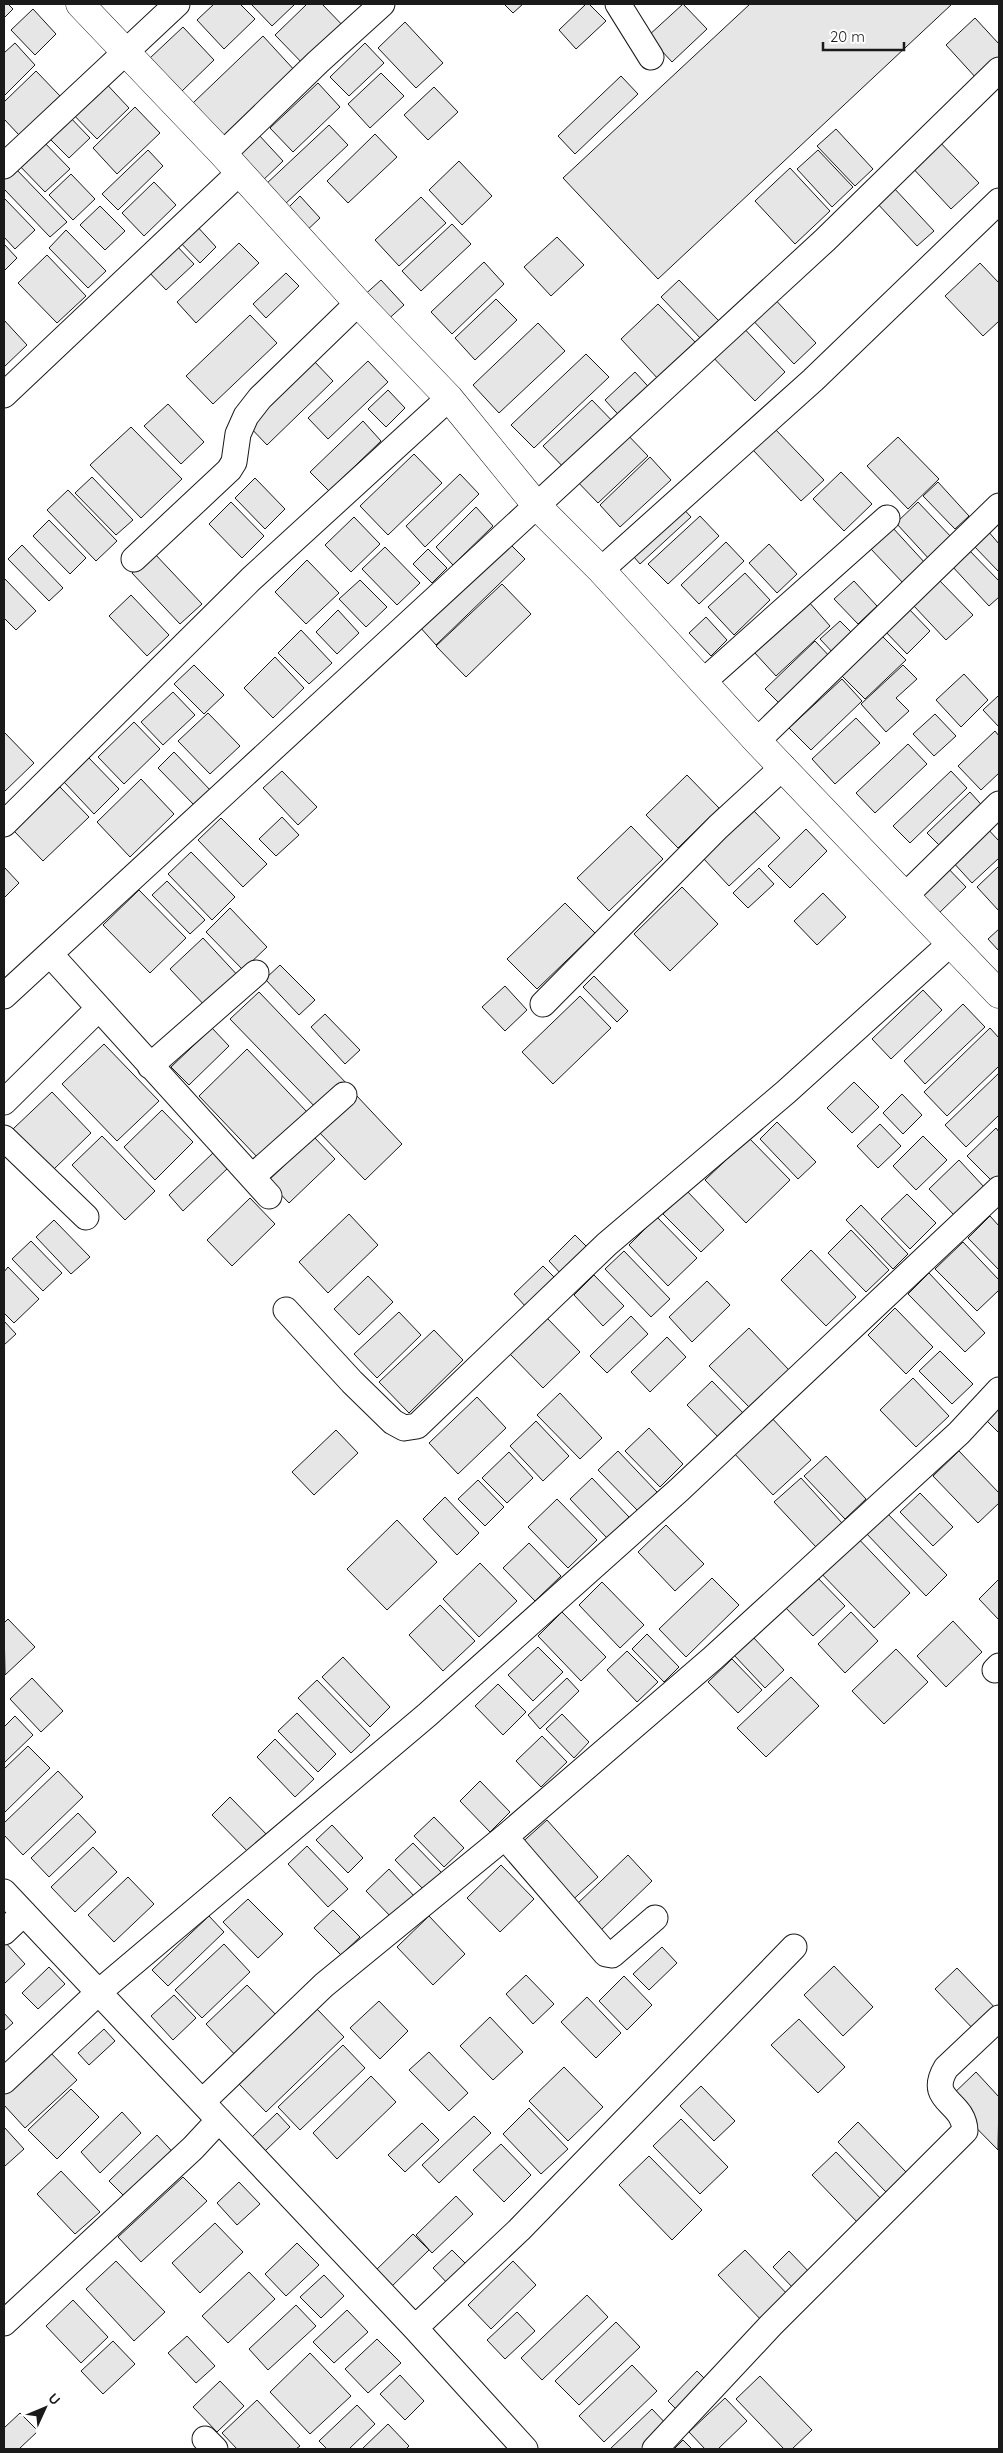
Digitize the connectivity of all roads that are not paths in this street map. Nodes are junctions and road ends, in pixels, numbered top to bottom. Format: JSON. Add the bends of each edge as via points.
{"nodes":[{"id":1,"x":80,"y":4,"type":"edge"},
{"id":2,"x":178,"y":4,"type":"edge"},
{"id":3,"x":382,"y":4,"type":"edge"},
{"id":4,"x":618,"y":4,"type":"edge"},
{"id":5,"x":126,"y":51,"type":"junction"},
{"id":6,"x":651,"y":57,"type":"dead end"},
{"id":7,"x":999,"y":70,"type":"edge"},
{"id":8,"x":231,"y":163,"type":"junction"},
{"id":9,"x":4,"y":166,"type":"edge"},
{"id":10,"x":999,"y":201,"type":"edge"},
{"id":11,"x":358,"y":302,"type":"junction"},
{"id":12,"x":4,"y":395,"type":"edge"},
{"id":13,"x":449,"y":398,"type":"junction"},
{"id":14,"x":537,"y":506,"type":"junction"},
{"id":15,"x":999,"y":506,"type":"edge"},
{"id":16,"x":887,"y":518,"type":"dead end"},
{"id":17,"x":134,"y":559,"type":"dead end"},
{"id":18,"x":601,"y":570,"type":"junction"},
{"id":19,"x":704,"y":681,"type":"junction"},
{"id":20,"x":757,"y":740,"type":"junction"},
{"id":21,"x":782,"y":767,"type":"junction"},
{"id":22,"x":999,"y":804,"type":"edge"},
{"id":23,"x":4,"y":824,"type":"edge"},
{"id":24,"x":907,"y":894,"type":"junction"},
{"id":25,"x":952,"y":944,"type":"junction"},
{"id":26,"x":50,"y":954,"type":"junction"},
{"id":27,"x":256,"y":973,"type":"dead end"},
{"id":28,"x":995,"y":982,"type":"edge"},
{"id":29,"x":4,"y":996,"type":"edge"},
{"id":30,"x":543,"y":1004,"type":"dead end"},
{"id":31,"x":98,"y":1008,"type":"junction"},
{"id":32,"x":150,"y":1066,"type":"junction"},
{"id":33,"x":6,"y":1094,"type":"edge"},
{"id":34,"x":344,"y":1095,"type":"dead end"},
{"id":35,"x":4,"y":1138,"type":"edge"},
{"id":36,"x":252,"y":1177,"type":"junction"},
{"id":37,"x":999,"y":1189,"type":"edge"},
{"id":38,"x":268,"y":1196,"type":"dead end"},
{"id":39,"x":86,"y":1217,"type":"dead end"},
{"id":40,"x":286,"y":1310,"type":"dead end"},
{"id":41,"x":999,"y":1390,"type":"edge"},
{"id":42,"x":505,"y":1837,"type":"junction"},
{"id":43,"x":4,"y":1892,"type":"edge"},
{"id":44,"x":24,"y":1913,"type":"junction"},
{"id":45,"x":655,"y":1918,"type":"dead end"},
{"id":46,"x":4,"y":1932,"type":"edge"},
{"id":47,"x":794,"y":1947,"type":"dead end"},
{"id":48,"x":100,"y":1992,"type":"junction"},
{"id":49,"x":999,"y":2018,"type":"edge"},
{"id":50,"x":4,"y":2082,"type":"edge"},
{"id":51,"x":210,"y":2111,"type":"junction"},
{"id":52,"x":4,"y":2323,"type":"edge"},
{"id":53,"x":415,"y":2328,"type":"junction"},
{"id":54,"x":520,"y":2448,"type":"edge"},
{"id":55,"x":655,"y":2449,"type":"edge"}],
"edges":[{"from":1,"to":5,"type":"street"},
{"from":2,"to":5,"type":"street"},
{"from":3,"to":8,"type":"street","via":[[318,62]]},
{"from":4,"to":6,"type":"street"},
{"from":5,"to":8,"type":"street"},
{"from":5,"to":9,"type":"street"},
{"from":7,"to":14,"type":"street","via":[[825,240]]},
{"from":8,"to":11,"type":"street"},
{"from":8,"to":12,"type":"street"},
{"from":10,"to":18,"type":"street","via":[[813,380]]},
{"from":11,"to":13,"type":"street"},
{"from":11,"to":17,"type":"street","via":[[260,398],[246,416],[229,470]]},
{"from":13,"to":14,"type":"street"},
{"from":13,"to":23,"type":"street","via":[[251,579]]},
{"from":14,"to":18,"type":"street"},
{"from":14,"to":26,"type":"street"},
{"from":15,"to":20,"type":"street"},
{"from":16,"to":19,"type":"street"},
{"from":18,"to":19,"type":"street"},
{"from":19,"to":20,"type":"street"},
{"from":20,"to":21,"type":"street"},
{"from":21,"to":24,"type":"street"},
{"from":21,"to":30,"type":"street"},
{"from":22,"to":24,"type":"street"},
{"from":24,"to":25,"type":"street"},
{"from":25,"to":28,"type":"street"},
{"from":25,"to":40,"type":"street","via":[[786,1092],[607,1244],[417,1426],[404,1428],[393,1422]]},
{"from":26,"to":29,"type":"street"},
{"from":26,"to":31,"type":"street"},
{"from":27,"to":32,"type":"street"},
{"from":31,"to":32,"type":"street"},
{"from":31,"to":33,"type":"street"},
{"from":32,"to":36,"type":"street"},
{"from":34,"to":36,"type":"street"},
{"from":35,"to":39,"type":"street"},
{"from":36,"to":38,"type":"street"},
{"from":37,"to":48,"type":"street","via":[[679,1490],[442,1702]]},
{"from":41,"to":42,"type":"street","via":[[959,1433],[713,1658]]},
{"from":42,"to":45,"type":"street","via":[[606,1954],[612,1955]]},
{"from":42,"to":51,"type":"street","via":[[324,1985]]},
{"from":43,"to":44,"type":"street"},
{"from":44,"to":46,"type":"street"},
{"from":44,"to":48,"type":"street"},
{"from":47,"to":53,"type":"street","via":[[519,2230]]},
{"from":48,"to":50,"type":"street"},
{"from":48,"to":51,"type":"street"},
{"from":49,"to":55,"type":"street","via":[[946,2068],[940,2078],[938,2086],[943,2097],[960,2112],[966,2131],[771,2325]]},
{"from":51,"to":52,"type":"street","via":[[193,2148]]},
{"from":51,"to":53,"type":"street"},
{"from":53,"to":54,"type":"street"}]}
